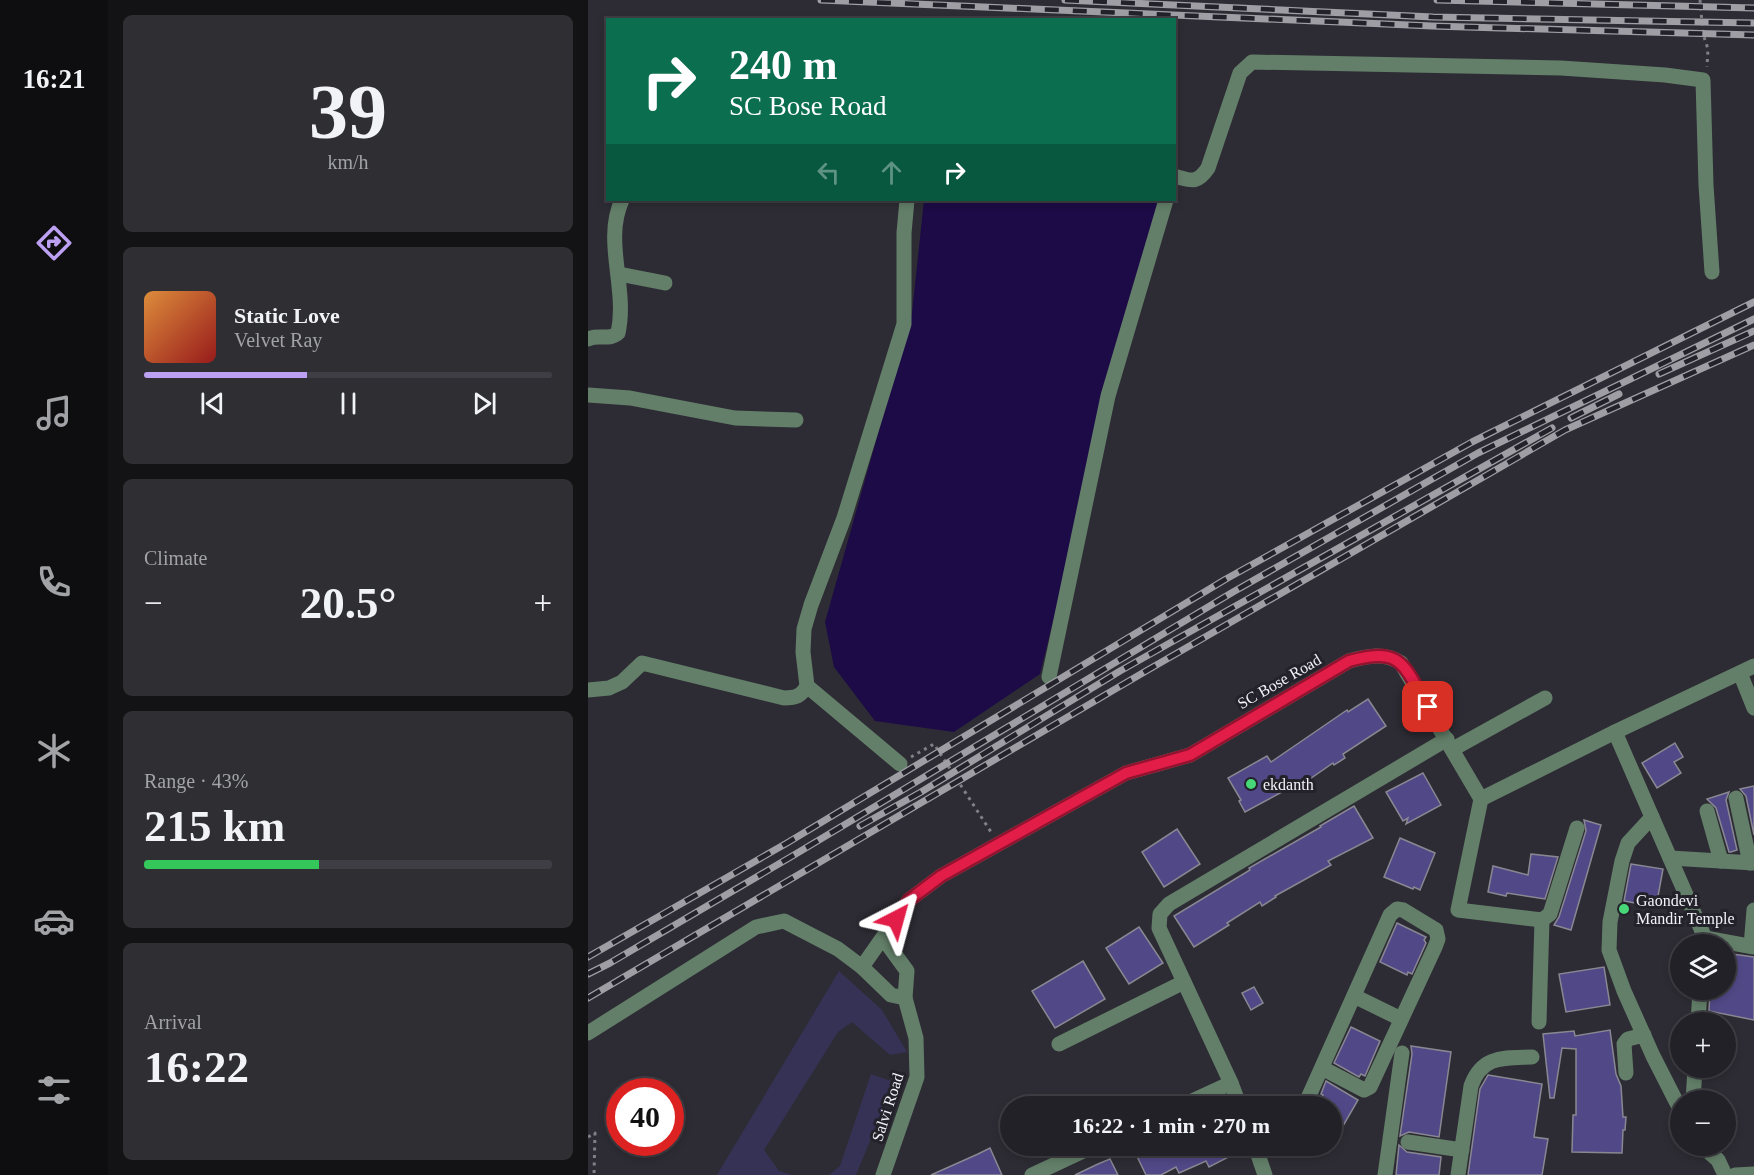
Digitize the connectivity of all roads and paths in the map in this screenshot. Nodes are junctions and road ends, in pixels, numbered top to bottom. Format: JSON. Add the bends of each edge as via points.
{"nodes":[{"id":1,"x":1700,"y":0,"type":"edge"},
{"id":2,"x":1703,"y":80,"type":"junction"},
{"id":3,"x":1176,"y":177,"type":"edge"},
{"id":4,"x":622,"y":201,"type":"edge"},
{"id":5,"x":907,"y":201,"type":"edge"},
{"id":6,"x":1166,"y":201,"type":"edge"},
{"id":7,"x":1712,"y":272,"type":"dead end"},
{"id":8,"x":619,"y":274,"type":"junction"},
{"id":9,"x":665,"y":283,"type":"dead end"},
{"id":10,"x":588,"y":339,"type":"edge"},
{"id":11,"x":588,"y":395,"type":"edge"},
{"id":12,"x":796,"y":420,"type":"dead end"},
{"id":13,"x":1754,"y":666,"type":"edge"},
{"id":14,"x":1740,"y":673,"type":"junction"},
{"id":15,"x":1049,"y":677,"type":"dead end"},
{"id":16,"x":807,"y":686,"type":"junction"},
{"id":17,"x":588,"y":690,"type":"edge"},
{"id":18,"x":1545,"y":698,"type":"dead end"},
{"id":19,"x":1754,"y":708,"type":"edge"},
{"id":20,"x":1615,"y":732,"type":"junction"},
{"id":21,"x":1450,"y":744,"type":"junction"},
{"id":22,"x":900,"y":764,"type":"joint"},
{"id":23,"x":1736,"y":798,"type":"dead end"},
{"id":24,"x":1481,"y":799,"type":"junction"},
{"id":25,"x":1707,"y":811,"type":"dead end"},
{"id":26,"x":1652,"y":817,"type":"junction"},
{"id":27,"x":1577,"y":828,"type":"dead end"},
{"id":28,"x":991,"y":832,"type":"dead end"},
{"id":29,"x":1670,"y":858,"type":"junction"},
{"id":30,"x":1721,"y":861,"type":"junction"},
{"id":31,"x":1752,"y":863,"type":"edge"},
{"id":32,"x":1754,"y":910,"type":"edge"},
{"id":33,"x":1542,"y":920,"type":"junction"},
{"id":34,"x":1702,"y":934,"type":"edge"},
{"id":35,"x":883,"y":938,"type":"junction"},
{"id":36,"x":1736,"y":945,"type":"edge"},
{"id":37,"x":1753,"y":947,"type":"edge"},
{"id":38,"x":862,"y":967,"type":"junction"},
{"id":39,"x":1184,"y":982,"type":"junction"},
{"id":40,"x":1354,"y":996,"type":"junction"},
{"id":41,"x":905,"y":998,"type":"junction"},
{"id":42,"x":1401,"y":1019,"type":"junction"},
{"id":43,"x":1539,"y":1022,"type":"dead end"},
{"id":44,"x":588,"y":1033,"type":"edge"},
{"id":45,"x":1644,"y":1035,"type":"junction"},
{"id":46,"x":1059,"y":1044,"type":"dead end"},
{"id":47,"x":1402,"y":1053,"type":"dead end"},
{"id":48,"x":1532,"y":1056,"type":"dead end"},
{"id":49,"x":1322,"y":1068,"type":"junction"},
{"id":50,"x":1626,"y":1073,"type":"dead end"},
{"id":51,"x":1231,"y":1083,"type":"junction"},
{"id":52,"x":1671,"y":1090,"type":"edge"},
{"id":53,"x":1203,"y":1096,"type":"edge"},
{"id":54,"x":1236,"y":1096,"type":"edge"},
{"id":55,"x":1309,"y":1096,"type":"edge"},
{"id":56,"x":588,"y":1137,"type":"edge"},
{"id":57,"x":1408,"y":1142,"type":"dead end"},
{"id":58,"x":1462,"y":1150,"type":"junction"},
{"id":59,"x":1073,"y":1156,"type":"edge"},
{"id":60,"x":1259,"y":1156,"type":"edge"},
{"id":61,"x":1713,"y":1156,"type":"edge"},
{"id":62,"x":1754,"y":1174,"type":"edge"},
{"id":63,"x":594,"y":1175,"type":"edge"},
{"id":64,"x":883,"y":1175,"type":"edge"},
{"id":65,"x":1032,"y":1175,"type":"edge"},
{"id":66,"x":1265,"y":1175,"type":"edge"},
{"id":67,"x":1385,"y":1175,"type":"edge"},
{"id":68,"x":1458,"y":1175,"type":"edge"},
{"id":69,"x":1725,"y":1175,"type":"edge"},
{"id":70,"x":1735,"y":1175,"type":"edge"}],
"edges":[{"from":1,"to":2,"type":"path","via":[[1708,49]]},
{"from":2,"to":3,"type":"street","via":[[1561,68],[1252,62],[1240,72],[1208,168],[1192,181]]},
{"from":2,"to":7,"type":"street"},
{"from":4,"to":8,"type":"street","via":[[615,223]]},
{"from":5,"to":16,"type":"street","via":[[904,324],[844,518],[804,629]]},
{"from":6,"to":15,"type":"street","via":[[1108,396]]},
{"from":8,"to":9,"type":"street"},
{"from":8,"to":10,"type":"street","via":[[618,333]]},
{"from":11,"to":12,"type":"street","via":[[630,398],[735,418]]},
{"from":13,"to":14,"type":"street"},
{"from":14,"to":19,"type":"street"},
{"from":14,"to":20,"type":"street"},
{"from":16,"to":17,"type":"street","via":[[802,694],[784,698],[642,663],[622,682]]},
{"from":16,"to":22,"type":"street"},
{"from":18,"to":21,"type":"street"},
{"from":20,"to":24,"type":"street"},
{"from":20,"to":26,"type":"street"},
{"from":21,"to":24,"type":"street","name":"SC Bose Road"},
{"from":21,"to":35,"type":"street","name":"SC Bose Road","via":[[1401,663],[1381,656],[1349,661],[1190,755],[1126,773],[941,876],[909,900]]},
{"from":21,"to":39,"type":"street","via":[[1170,904],[1160,914],[1159,928]]},
{"from":22,"to":28,"type":"path","via":[[934,744]]},
{"from":23,"to":31,"type":"street"},
{"from":24,"to":33,"type":"street","via":[[1458,910]]},
{"from":25,"to":30,"type":"street"},
{"from":26,"to":29,"type":"street"},
{"from":26,"to":45,"type":"street","via":[[1628,843],[1610,922],[1609,950]]},
{"from":27,"to":33,"type":"street","via":[[1550,914]]},
{"from":29,"to":30,"type":"street"},
{"from":29,"to":34,"type":"street"},
{"from":30,"to":31,"type":"street"},
{"from":32,"to":37,"type":"street"},
{"from":33,"to":43,"type":"street"},
{"from":35,"to":38,"type":"street","name":"SC Bose Road"},
{"from":35,"to":41,"type":"street","name":"Salvi Road","via":[[907,971]]},
{"from":36,"to":37,"type":"street"},
{"from":38,"to":41,"type":"street","via":[[891,995]]},
{"from":38,"to":44,"type":"street","via":[[838,949],[784,921],[756,927]]},
{"from":39,"to":46,"type":"street"},
{"from":39,"to":51,"type":"street"},
{"from":40,"to":42,"type":"street"},
{"from":40,"to":42,"type":"street","via":[[1390,915],[1397,909],[1403,910],[1436,930],[1438,939]]},
{"from":40,"to":49,"type":"street"},
{"from":41,"to":64,"type":"street","name":"Salvi Road","via":[[916,1038],[917,1077]]},
{"from":42,"to":49,"type":"street","via":[[1368,1090]]},
{"from":45,"to":50,"type":"street","via":[[1624,1044]]},
{"from":45,"to":52,"type":"street"},
{"from":47,"to":67,"type":"street"},
{"from":48,"to":58,"type":"street","via":[[1494,1059],[1474,1077]]},
{"from":49,"to":55,"type":"street"},
{"from":51,"to":53,"type":"street"},
{"from":51,"to":54,"type":"street"},
{"from":56,"to":63,"type":"path","via":[[595,1133]]},
{"from":57,"to":58,"type":"street"},
{"from":58,"to":68,"type":"street"},
{"from":59,"to":65,"type":"street"},
{"from":60,"to":66,"type":"street"},
{"from":61,"to":69,"type":"street"},
{"from":62,"to":70,"type":"street"}]}
